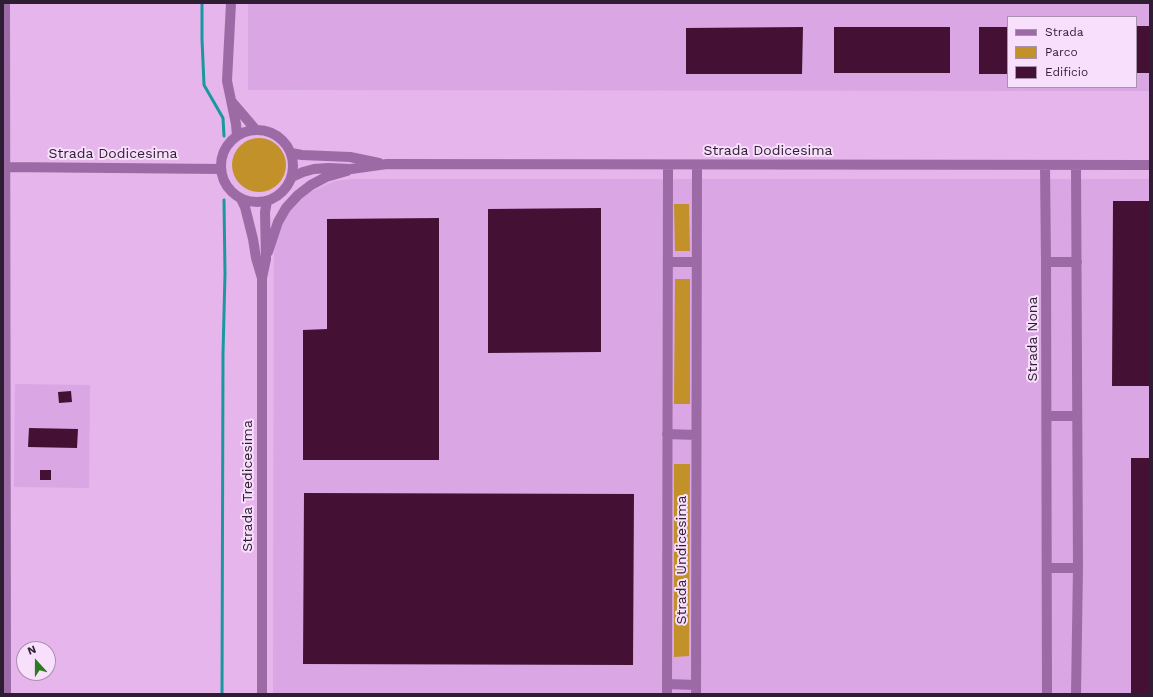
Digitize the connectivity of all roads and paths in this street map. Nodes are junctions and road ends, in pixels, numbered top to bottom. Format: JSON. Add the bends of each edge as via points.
{"nodes":[{"id":1,"x":5,"y":3,"type":"edge"},
{"id":2,"x":232,"y":3,"type":"edge"},
{"id":3,"x":232,"y":102,"type":"junction"},
{"id":4,"x":256,"y":130,"type":"junction"},
{"id":5,"x":237,"y":136,"type":"junction"},
{"id":6,"x":291,"y":153,"type":"junction"},
{"id":7,"x":387,"y":164,"type":"junction"},
{"id":8,"x":668,"y":165,"type":"junction"},
{"id":9,"x":697,"y":165,"type":"junction"},
{"id":10,"x":1045,"y":165,"type":"junction"},
{"id":11,"x":1076,"y":165,"type":"junction"},
{"id":12,"x":1150,"y":165,"type":"edge"},
{"id":13,"x":5,"y":167,"type":"junction"},
{"id":14,"x":221,"y":169,"type":"junction"},
{"id":15,"x":352,"y":169,"type":"junction"},
{"id":16,"x":292,"y":177,"type":"junction"},
{"id":17,"x":241,"y":199,"type":"junction"},
{"id":18,"x":267,"y":201,"type":"junction"},
{"id":19,"x":266,"y":259,"type":"junction"},
{"id":20,"x":668,"y":262,"type":"junction"},
{"id":21,"x":696,"y":262,"type":"junction"},
{"id":22,"x":1046,"y":262,"type":"junction"},
{"id":23,"x":1077,"y":262,"type":"junction"},
{"id":24,"x":262,"y":278,"type":"junction"},
{"id":25,"x":1047,"y":416,"type":"junction"},
{"id":26,"x":1077,"y":416,"type":"junction"},
{"id":27,"x":667,"y":434,"type":"junction"},
{"id":28,"x":696,"y":435,"type":"junction"},
{"id":29,"x":1047,"y":568,"type":"junction"},
{"id":30,"x":1078,"y":568,"type":"junction"},
{"id":31,"x":668,"y":689,"type":"edge"},
{"id":32,"x":696,"y":689,"type":"edge"},
{"id":33,"x":6,"y":694,"type":"edge"},
{"id":34,"x":262,"y":694,"type":"edge"},
{"id":35,"x":1047,"y":694,"type":"edge"},
{"id":36,"x":1076,"y":694,"type":"edge"}],
"edges":[{"from":1,"to":13,"type":"street"},
{"from":2,"to":3,"type":"street","via":[[227,81]]},
{"from":3,"to":4,"type":"street"},
{"from":3,"to":5,"type":"street"},
{"from":4,"to":5,"type":"street"},
{"from":4,"to":6,"type":"street","via":[[267,131],[277,136],[286,143]]},
{"from":5,"to":14,"type":"street","via":[[225,150]]},
{"from":6,"to":7,"type":"street","via":[[350,157]]},
{"from":6,"to":16,"type":"street","via":[[294,165]]},
{"from":7,"to":8,"type":"street","name":"Strada Dodicesima"},
{"from":7,"to":15,"type":"street"},
{"from":8,"to":9,"type":"street","name":"Strada Dodicesima"},
{"from":8,"to":20,"type":"street","name":"Strada Undicesima"},
{"from":9,"to":10,"type":"street","name":"Strada Dodicesima"},
{"from":9,"to":21,"type":"street","name":"Strada Undicesima"},
{"from":10,"to":11,"type":"street","name":"Strada Dodicesima"},
{"from":10,"to":22,"type":"street","name":"Strada Nona"},
{"from":11,"to":12,"type":"street","name":"Strada Dodicesima"},
{"from":11,"to":23,"type":"street"},
{"from":13,"to":14,"type":"street","name":"Strada Dodicesima"},
{"from":13,"to":33,"type":"street"},
{"from":14,"to":17,"type":"street","via":[[224,181]]},
{"from":15,"to":16,"type":"street","via":[[314,169]]},
{"from":15,"to":19,"type":"street","via":[[326,177],[298,195],[278,222]]},
{"from":16,"to":18,"type":"street","via":[[281,194]]},
{"from":17,"to":18,"type":"street"},
{"from":17,"to":24,"type":"street"},
{"from":18,"to":19,"type":"street"},
{"from":19,"to":24,"type":"street"},
{"from":20,"to":21,"type":"street"},
{"from":20,"to":27,"type":"street","name":"Strada Undicesima"},
{"from":21,"to":28,"type":"street","name":"Strada Undicesima"},
{"from":22,"to":23,"type":"street"},
{"from":22,"to":25,"type":"street","name":"Strada Nona"},
{"from":23,"to":26,"type":"street"},
{"from":24,"to":34,"type":"street","name":"Strada Tredicesima"},
{"from":25,"to":26,"type":"street"},
{"from":25,"to":29,"type":"street","name":"Strada Nona"},
{"from":26,"to":30,"type":"street"},
{"from":27,"to":28,"type":"street"},
{"from":27,"to":31,"type":"street","name":"Strada Undicesima"},
{"from":28,"to":32,"type":"street","name":"Strada Undicesima"},
{"from":29,"to":30,"type":"street"},
{"from":29,"to":35,"type":"street","name":"Strada Nona"},
{"from":30,"to":36,"type":"street"},
{"from":31,"to":32,"type":"street","name":"Strada Undicesima"}]}
